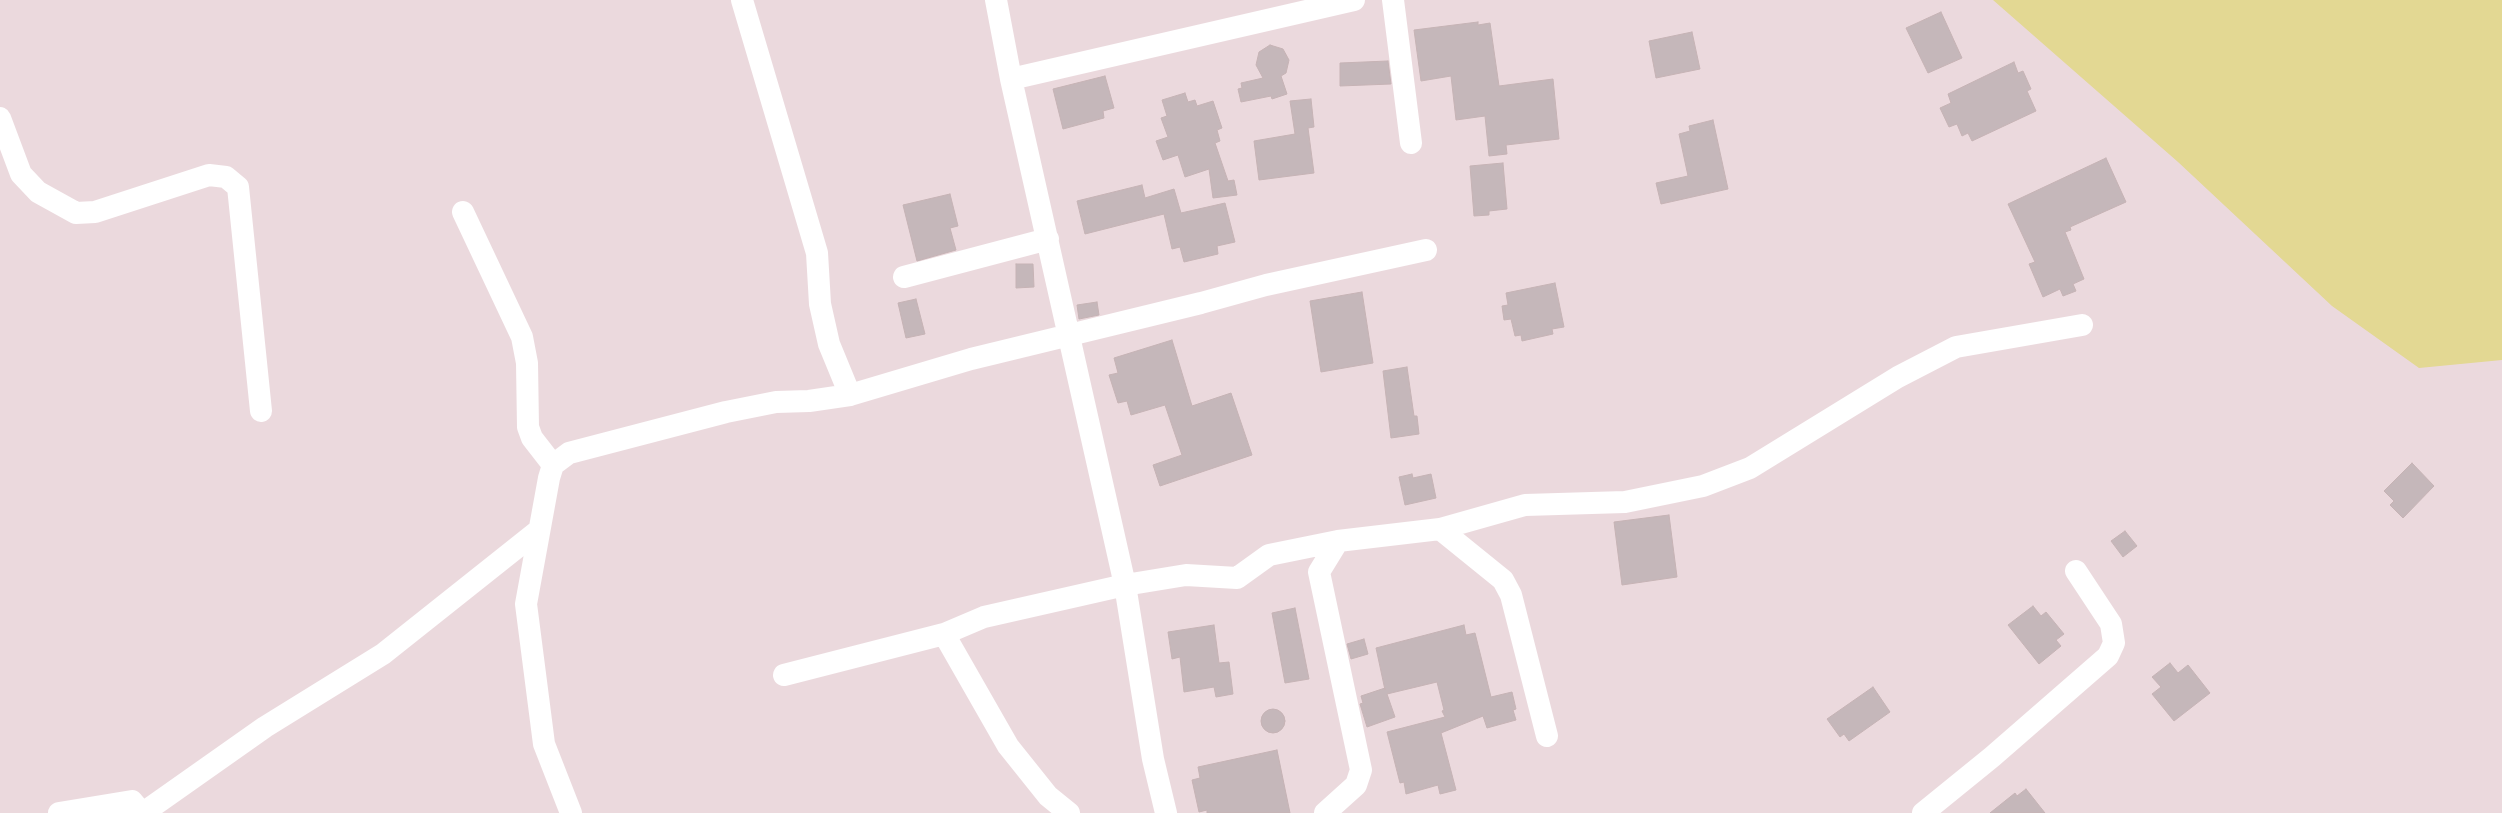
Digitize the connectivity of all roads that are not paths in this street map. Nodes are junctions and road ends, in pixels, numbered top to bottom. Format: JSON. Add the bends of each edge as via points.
{"nodes":[{"id":1,"x":742,"y":0,"type":"edge"},
{"id":2,"x":996,"y":0,"type":"edge"},
{"id":3,"x":1354,"y":0,"type":"edge"},
{"id":4,"x":1393,"y":0,"type":"edge"},
{"id":5,"x":1011,"y":80,"type":"junction"},
{"id":6,"x":0,"y":118,"type":"edge"},
{"id":7,"x":1411,"y":143,"type":"dead end"},
{"id":8,"x":463,"y":212,"type":"dead end"},
{"id":9,"x":1048,"y":239,"type":"junction"},
{"id":10,"x":1426,"y":250,"type":"dead end"},
{"id":11,"x":904,"y":277,"type":"dead end"},
{"id":12,"x":2082,"y":325,"type":"dead end"},
{"id":13,"x":1069,"y":334,"type":"junction"},
{"id":14,"x":850,"y":395,"type":"junction"},
{"id":15,"x":261,"y":411,"type":"dead end"},
{"id":16,"x":553,"y":465,"type":"junction"},
{"id":17,"x":1440,"y":529,"type":"junction"},
{"id":18,"x":539,"y":530,"type":"junction"},
{"id":19,"x":1338,"y":541,"type":"junction"},
{"id":20,"x":2076,"y":571,"type":"dead end"},
{"id":21,"x":1125,"y":585,"type":"junction"},
{"id":22,"x":944,"y":634,"type":"junction"},
{"id":23,"x":784,"y":676,"type":"dead end"},
{"id":24,"x":1547,"y":736,"type":"dead end"},
{"id":25,"x":59,"y":813,"type":"edge"},
{"id":26,"x":142,"y":813,"type":"edge"},
{"id":27,"x":571,"y":813,"type":"edge"},
{"id":28,"x":1068,"y":813,"type":"edge"},
{"id":29,"x":1166,"y":813,"type":"edge"},
{"id":30,"x":1325,"y":813,"type":"edge"},
{"id":31,"x":1923,"y":813,"type":"edge"}],
"edges":[{"from":1,"to":14,"type":"street","via":[[817,253],[820,304],[829,344]]},
{"from":2,"to":5,"type":"street"},
{"from":3,"to":5,"type":"street"},
{"from":4,"to":7,"type":"street"},
{"from":5,"to":9,"type":"street"},
{"from":6,"to":15,"type":"street","via":[[21,174],[38,192],[76,213],[95,212],[208,174],[226,177],[238,187]]},
{"from":8,"to":16,"type":"street","via":[[522,337],[527,363],[528,427],[532,438]]},
{"from":9,"to":11,"type":"street"},
{"from":9,"to":13,"type":"street"},
{"from":10,"to":13,"type":"street","via":[[1266,285]]},
{"from":12,"to":17,"type":"street","via":[[1956,347],[1898,377],[1750,468],[1703,486],[1625,502],[1525,505]]},
{"from":13,"to":14,"type":"street","via":[[971,359]]},
{"from":13,"to":21,"type":"street"},
{"from":14,"to":16,"type":"street","via":[[809,401],[776,402],[726,412],[590,446],[569,453]]},
{"from":16,"to":18,"type":"street"},
{"from":17,"to":19,"type":"street"},
{"from":17,"to":24,"type":"street","via":[[1503,580],[1511,595]]},
{"from":18,"to":26,"type":"street","via":[[383,654],[266,727]]},
{"from":18,"to":27,"type":"street","via":[[526,604],[528,627],[544,744]]},
{"from":19,"to":21,"type":"street","via":[[1269,555],[1236,578],[1186,575]]},
{"from":19,"to":30,"type":"street","via":[[1319,572],[1361,770],[1356,785]]},
{"from":20,"to":31,"type":"street","via":[[2111,624],[2114,643],[2108,656]]},
{"from":21,"to":22,"type":"street","via":[[984,617]]},
{"from":21,"to":29,"type":"street","via":[[1153,759]]},
{"from":22,"to":23,"type":"street"},
{"from":22,"to":28,"type":"street","via":[[1008,746],[1043,791]]},
{"from":25,"to":26,"type":"street","via":[[132,800]]}]}
